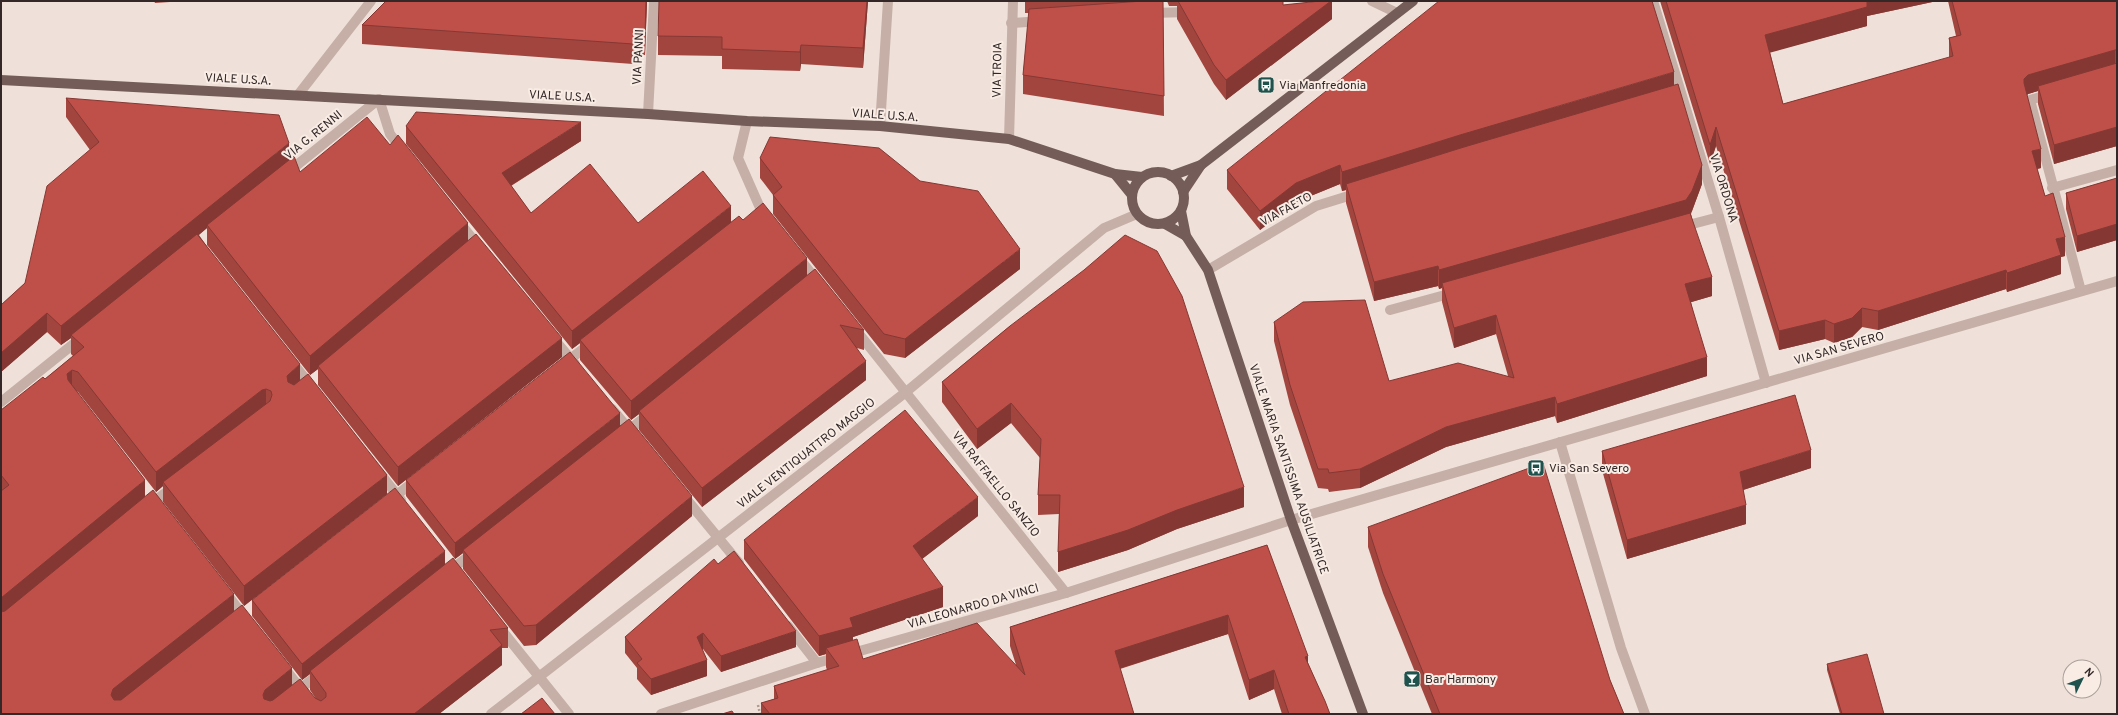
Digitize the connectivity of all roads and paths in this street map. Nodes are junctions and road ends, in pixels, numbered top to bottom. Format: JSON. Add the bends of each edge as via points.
{"nodes":[{"id":1,"x":371,"y":1,"type":"edge"},
{"id":2,"x":654,"y":1,"type":"edge"},
{"id":3,"x":888,"y":1,"type":"edge"},
{"id":4,"x":1013,"y":1,"type":"edge"},
{"id":5,"x":1155,"y":1,"type":"edge"},
{"id":6,"x":1372,"y":1,"type":"edge"},
{"id":7,"x":1413,"y":1,"type":"edge"},
{"id":8,"x":1654,"y":1,"type":"edge"},
{"id":9,"x":1201,"y":11,"type":"edge"},
{"id":10,"x":1155,"y":13,"type":"junction"},
{"id":11,"x":1397,"y":13,"type":"junction"},
{"id":12,"x":1140,"y":14,"type":"edge"},
{"id":13,"x":1049,"y":20,"type":"edge"},
{"id":14,"x":1011,"y":23,"type":"junction"},
{"id":15,"x":1,"y":80,"type":"edge"},
{"id":16,"x":2059,"y":92,"type":"edge"},
{"id":17,"x":298,"y":95,"type":"junction"},
{"id":18,"x":379,"y":99,"type":"junction"},
{"id":19,"x":648,"y":114,"type":"junction"},
{"id":20,"x":746,"y":121,"type":"junction"},
{"id":21,"x":880,"y":126,"type":"junction"},
{"id":22,"x":1009,"y":139,"type":"junction"},
{"id":23,"x":409,"y":159,"type":"edge"},
{"id":24,"x":1201,"y":165,"type":"junction"},
{"id":25,"x":2117,"y":170,"type":"edge"},
{"id":26,"x":1115,"y":174,"type":"junction"},
{"id":27,"x":1171,"y":176,"type":"junction"},
{"id":28,"x":1142,"y":177,"type":"junction"},
{"id":29,"x":279,"y":179,"type":"edge"},
{"id":30,"x":2052,"y":188,"type":"junction"},
{"id":31,"x":1367,"y":190,"type":"edge"},
{"id":32,"x":1183,"y":192,"type":"junction"},
{"id":33,"x":1132,"y":195,"type":"junction"},
{"id":34,"x":1181,"y":211,"type":"junction"},
{"id":35,"x":452,"y":213,"type":"edge"},
{"id":36,"x":1137,"y":214,"type":"junction"},
{"id":37,"x":1719,"y":216,"type":"junction"},
{"id":38,"x":1165,"y":224,"type":"junction"},
{"id":39,"x":775,"y":228,"type":"edge"},
{"id":40,"x":1673,"y":230,"type":"edge"},
{"id":41,"x":1186,"y":236,"type":"junction"},
{"id":42,"x":793,"y":250,"type":"edge"},
{"id":43,"x":486,"y":256,"type":"edge"},
{"id":44,"x":1208,"y":270,"type":"junction"},
{"id":45,"x":2117,"y":281,"type":"edge"},
{"id":46,"x":1467,"y":288,"type":"edge"},
{"id":47,"x":2081,"y":291,"type":"junction"},
{"id":48,"x":826,"y":292,"type":"edge"},
{"id":49,"x":1390,"y":310,"type":"dead end"},
{"id":50,"x":851,"y":323,"type":"edge"},
{"id":51,"x":546,"y":328,"type":"edge"},
{"id":52,"x":86,"y":334,"type":"edge"},
{"id":53,"x":601,"y":335,"type":"edge"},
{"id":54,"x":286,"y":355,"type":"edge"},
{"id":55,"x":570,"y":359,"type":"junction"},
{"id":56,"x":558,"y":368,"type":"edge"},
{"id":57,"x":580,"y":370,"type":"edge"},
{"id":58,"x":1766,"y":383,"type":"junction"},
{"id":59,"x":906,"y":392,"type":"junction"},
{"id":60,"x":320,"y":398,"type":"edge"},
{"id":61,"x":605,"y":400,"type":"edge"},
{"id":62,"x":1,"y":402,"type":"edge"},
{"id":63,"x":654,"y":410,"type":"edge"},
{"id":64,"x":629,"y":430,"type":"junction"},
{"id":65,"x":617,"y":439,"type":"edge"},
{"id":66,"x":639,"y":442,"type":"edge"},
{"id":67,"x":1560,"y":442,"type":"junction"},
{"id":68,"x":373,"y":465,"type":"edge"},
{"id":69,"x":422,"y":476,"type":"edge"},
{"id":70,"x":179,"y":482,"type":"edge"},
{"id":71,"x":674,"y":484,"type":"edge"},
{"id":72,"x":397,"y":495,"type":"junction"},
{"id":73,"x":406,"y":507,"type":"edge"},
{"id":74,"x":379,"y":510,"type":"edge"},
{"id":75,"x":142,"y":511,"type":"edge"},
{"id":76,"x":1291,"y":520,"type":"junction"},
{"id":77,"x":719,"y":538,"type":"junction"},
{"id":78,"x":483,"y":544,"type":"edge"},
{"id":79,"x":744,"y":569,"type":"edge"},
{"id":80,"x":441,"y":578,"type":"edge"},
{"id":81,"x":220,"y":586,"type":"edge"},
{"id":82,"x":1066,"y":593,"type":"junction"},
{"id":83,"x":783,"y":619,"type":"edge"},
{"id":84,"x":496,"y":623,"type":"edge"},
{"id":85,"x":254,"y":628,"type":"edge"},
{"id":86,"x":277,"y":658,"type":"edge"},
{"id":87,"x":817,"y":663,"type":"junction"},
{"id":88,"x":331,"y":664,"type":"edge"},
{"id":89,"x":539,"y":677,"type":"junction"},
{"id":90,"x":300,"y":688,"type":"junction"},
{"id":91,"x":285,"y":701,"type":"edge"},
{"id":92,"x":320,"y":714,"type":"edge"},
{"id":93,"x":491,"y":714,"type":"edge"},
{"id":94,"x":569,"y":714,"type":"edge"},
{"id":95,"x":661,"y":714,"type":"edge"},
{"id":96,"x":1363,"y":714,"type":"edge"},
{"id":97,"x":1645,"y":714,"type":"edge"}],
"edges":[{"from":1,"to":17,"type":"street"},
{"from":2,"to":19,"type":"street","name":"VIA PANNI"},
{"from":3,"to":21,"type":"street"},
{"from":4,"to":14,"type":"street","name":"VIA TROIA"},
{"from":5,"to":10,"type":"street"},
{"from":6,"to":11,"type":"street"},
{"from":7,"to":11,"type":"main road"},
{"from":8,"to":37,"type":"street","name":"VIA ORDONA","via":[[1678,97]]},
{"from":9,"to":10,"type":"street"},
{"from":10,"to":12,"type":"street"},
{"from":11,"to":24,"type":"main road"},
{"from":13,"to":14,"type":"street"},
{"from":14,"to":22,"type":"street","name":"VIA TROIA"},
{"from":15,"to":17,"type":"main road","name":"VIALE U.S.A."},
{"from":16,"to":30,"type":"street","via":[[2030,100]]},
{"from":17,"to":18,"type":"main road","name":"VIALE U.S.A."},
{"from":18,"to":19,"type":"main road","name":"VIALE U.S.A."},
{"from":18,"to":23,"type":"street","via":[[390,134]]},
{"from":18,"to":29,"type":"street","name":"VIA G. RENNI"},
{"from":19,"to":20,"type":"main road","name":"VIALE U.S.A."},
{"from":20,"to":21,"type":"main road","name":"VIALE U.S.A."},
{"from":20,"to":39,"type":"street","via":[[738,158],[758,213]]},
{"from":21,"to":22,"type":"main road","name":"VIALE U.S.A."},
{"from":22,"to":26,"type":"main road","name":"VIALE U.S.A."},
{"from":24,"to":27,"type":"main road"},
{"from":24,"to":32,"type":"main road"},
{"from":25,"to":30,"type":"street"},
{"from":26,"to":28,"type":"main road","name":"VIALE U.S.A."},
{"from":26,"to":33,"type":"main road"},
{"from":27,"to":28,"type":"main road","via":[[1162,172]]},
{"from":27,"to":32,"type":"main road","via":[[1179,182]]},
{"from":28,"to":33,"type":"main road","via":[[1135,185]]},
{"from":30,"to":47,"type":"street"},
{"from":31,"to":44,"type":"street","name":"VIA FAETO","via":[[1316,206]]},
{"from":32,"to":34,"type":"main road","via":[[1184,202]]},
{"from":33,"to":36,"type":"main road"},
{"from":34,"to":38,"type":"main road"},
{"from":34,"to":41,"type":"main road"},
{"from":35,"to":43,"type":"street","via":[[474,246]]},
{"from":36,"to":38,"type":"main road","via":[[1145,221]]},
{"from":36,"to":59,"type":"street","name":"VIALE VENTIQUATTRO MAGGIO","via":[[1104,228]]},
{"from":37,"to":40,"type":"street"},
{"from":37,"to":58,"type":"street","name":"VIA ORDONA"},
{"from":38,"to":41,"type":"main road"},
{"from":41,"to":44,"type":"main road","name":"VIALE MARIA SANTISSIMA AUSILIATRICE"},
{"from":42,"to":48,"type":"street","via":[[813,282]]},
{"from":44,"to":76,"type":"main road","name":"VIALE MARIA SANTISSIMA AUSILIATRICE"},
{"from":45,"to":47,"type":"street","name":"VIA SAN SEVERO"},
{"from":46,"to":49,"type":"street"},
{"from":47,"to":58,"type":"street","name":"VIA SAN SEVERO"},
{"from":50,"to":59,"type":"street","name":"VIA RAFFAELLO SANZIO"},
{"from":51,"to":55,"type":"street"},
{"from":52,"to":62,"type":"street"},
{"from":53,"to":55,"type":"street"},
{"from":54,"to":60,"type":"street"},
{"from":55,"to":56,"type":"street"},
{"from":55,"to":57,"type":"street"},
{"from":58,"to":67,"type":"street","name":"VIA SAN SEVERO"},
{"from":59,"to":77,"type":"street","name":"VIALE VENTIQUATTRO MAGGIO"},
{"from":59,"to":82,"type":"street","name":"VIA RAFFAELLO SANZIO"},
{"from":61,"to":64,"type":"street"},
{"from":63,"to":64,"type":"street"},
{"from":64,"to":65,"type":"street"},
{"from":64,"to":66,"type":"street"},
{"from":67,"to":76,"type":"street","name":"VIA SAN SEVERO"},
{"from":67,"to":97,"type":"street","via":[[1621,648]]},
{"from":68,"to":72,"type":"street"},
{"from":69,"to":72,"type":"street"},
{"from":70,"to":75,"type":"street"},
{"from":71,"to":77,"type":"street"},
{"from":72,"to":73,"type":"street"},
{"from":72,"to":74,"type":"street"},
{"from":76,"to":82,"type":"street","name":"VIA LEONARDO DA VINCI"},
{"from":76,"to":96,"type":"main road","name":"VIALE MARIA SANTISSIMA AUSILIATRICE"},
{"from":77,"to":79,"type":"street"},
{"from":77,"to":89,"type":"street","name":"VIALE VENTIQUATTRO MAGGIO"},
{"from":78,"to":80,"type":"street"},
{"from":81,"to":85,"type":"street"},
{"from":82,"to":87,"type":"street","name":"VIA LEONARDO DA VINCI"},
{"from":83,"to":87,"type":"street"},
{"from":84,"to":89,"type":"street"},
{"from":86,"to":90,"type":"street"},
{"from":87,"to":95,"type":"street","name":"VIA LEONARDO DA VINCI"},
{"from":88,"to":90,"type":"street"},
{"from":89,"to":93,"type":"street","name":"VIALE VENTIQUATTRO MAGGIO"},
{"from":89,"to":94,"type":"street"},
{"from":90,"to":91,"type":"street"},
{"from":90,"to":92,"type":"street"}]}
